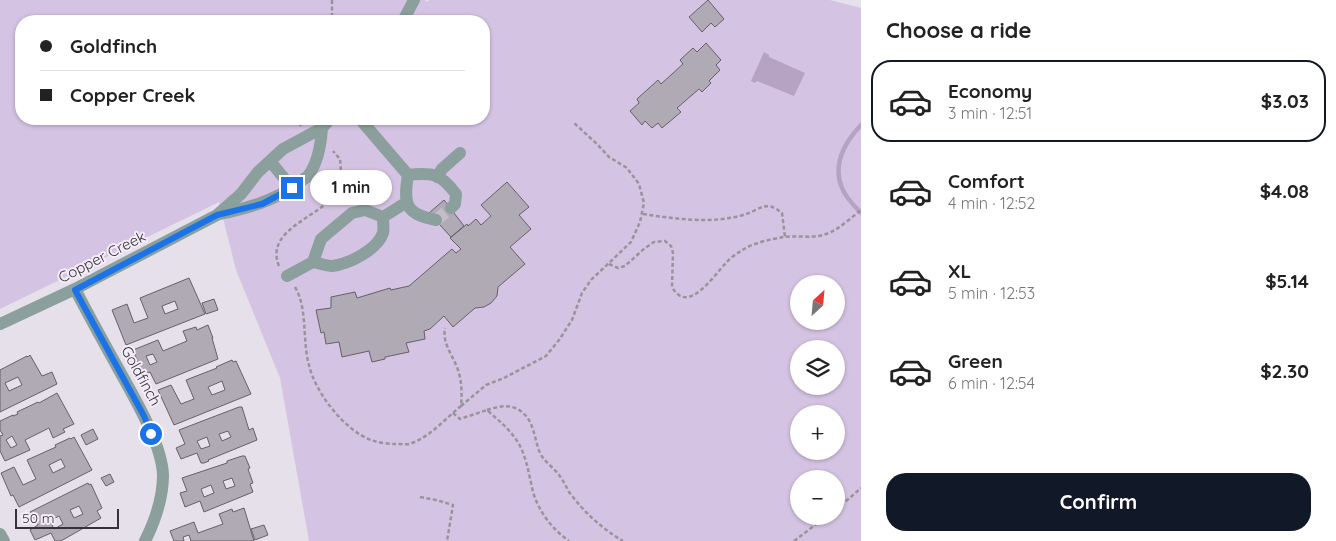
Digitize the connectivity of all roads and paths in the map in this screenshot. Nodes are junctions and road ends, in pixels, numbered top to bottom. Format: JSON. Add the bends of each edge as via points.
{"nodes":[{"id":1,"x":332,"y":0,"type":"edge"},
{"id":2,"x":414,"y":0,"type":"edge"},
{"id":3,"x":332,"y":15,"type":"edge"},
{"id":4,"x":406,"y":15,"type":"edge"},
{"id":5,"x":574,"y":122,"type":"dead end"},
{"id":6,"x":323,"y":125,"type":"edge"},
{"id":7,"x":325,"y":125,"type":"edge"},
{"id":8,"x":365,"y":125,"type":"edge"},
{"id":9,"x":320,"y":144,"type":"junction"},
{"id":10,"x":460,"y":153,"type":"dead end"},
{"id":11,"x":270,"y":162,"type":"junction"},
{"id":12,"x":408,"y":175,"type":"junction"},
{"id":13,"x":437,"y":177,"type":"junction"},
{"id":14,"x":292,"y":188,"type":"junction"},
{"id":15,"x":407,"y":202,"type":"junction"},
{"id":16,"x":450,"y":208,"type":"dead end"},
{"id":17,"x":861,"y":210,"type":"edge"},
{"id":18,"x":642,"y":214,"type":"junction"},
{"id":19,"x":217,"y":215,"type":"junction"},
{"id":20,"x":383,"y":217,"type":"junction"},
{"id":21,"x":436,"y":220,"type":"dead end"},
{"id":22,"x":785,"y":237,"type":"junction"},
{"id":23,"x":312,"y":262,"type":"junction"},
{"id":24,"x":609,"y":264,"type":"junction"},
{"id":25,"x":287,"y":276,"type":"junction"},
{"id":26,"x":75,"y":290,"type":"junction"},
{"id":27,"x":0,"y":324,"type":"edge"},
{"id":28,"x":445,"y":328,"type":"dead end"},
{"id":29,"x":461,"y":406,"type":"junction"},
{"id":30,"x":487,"y":410,"type":"junction"},
{"id":31,"x":452,"y":413,"type":"junction"},
{"id":32,"x":861,"y":488,"type":"edge"},
{"id":33,"x":420,"y":497,"type":"dead end"},
{"id":34,"x":845,"y":502,"type":"edge"},
{"id":35,"x":814,"y":525,"type":"edge"},
{"id":36,"x":0,"y":534,"type":"edge"},
{"id":37,"x":4,"y":541,"type":"edge"},
{"id":38,"x":145,"y":541,"type":"edge"},
{"id":39,"x":447,"y":541,"type":"edge"},
{"id":40,"x":569,"y":541,"type":"edge"},
{"id":41,"x":623,"y":541,"type":"edge"},
{"id":42,"x":794,"y":541,"type":"edge"}],
"edges":[{"from":1,"to":3,"type":"path"},
{"from":2,"to":4,"type":"street"},
{"from":5,"to":18,"type":"path","via":[[608,157],[627,168],[640,184],[644,203]]},
{"from":6,"to":11,"type":"street","name":"Copper Creek"},
{"from":7,"to":9,"type":"street","name":"Copper Creek"},
{"from":8,"to":12,"type":"street"},
{"from":9,"to":14,"type":"street","name":"Copper Creek","via":[[308,176]]},
{"from":9,"to":25,"type":"path","via":[[340,159],[338,190],[323,206],[291,228],[278,246],[276,258]]},
{"from":10,"to":13,"type":"street"},
{"from":11,"to":14,"type":"street"},
{"from":11,"to":19,"type":"street","name":"Copper Creek"},
{"from":12,"to":13,"type":"street","via":[[426,173]]},
{"from":12,"to":15,"type":"street"},
{"from":13,"to":16,"type":"street","via":[[448,183],[456,194],[455,204]]},
{"from":14,"to":19,"type":"street","name":"Copper Creek","via":[[262,204]]},
{"from":15,"to":20,"type":"street"},
{"from":15,"to":21,"type":"street","via":[[409,209],[420,217]]},
{"from":17,"to":22,"type":"path","via":[[827,234]]},
{"from":18,"to":22,"type":"path","via":[[708,220],[744,215],[766,205],[782,212]]},
{"from":18,"to":24,"type":"path","via":[[630,242]]},
{"from":19,"to":26,"type":"street","name":"Copper Creek"},
{"from":20,"to":23,"type":"street","via":[[365,210],[352,212],[321,240]]},
{"from":20,"to":23,"type":"street","via":[[379,240],[362,255],[331,266]]},
{"from":22,"to":24,"type":"path","via":[[743,249],[726,261],[700,291],[685,297],[679,296],[672,287],[673,253],[665,242],[654,242],[625,266],[618,268]]},
{"from":23,"to":25,"type":"street"},
{"from":24,"to":29,"type":"path","via":[[582,293],[572,320],[546,356],[486,385]]},
{"from":25,"to":31,"type":"path","via":[[299,296],[305,349],[313,381],[323,397],[353,429],[371,440],[411,444]]},
{"from":26,"to":27,"type":"street","name":"Copper Creek"},
{"from":26,"to":38,"type":"street","name":"Goldfinch","via":[[144,416],[158,453],[163,474],[160,498]]},
{"from":28,"to":29,"type":"path","via":[[443,337],[459,372]]},
{"from":29,"to":31,"type":"path"},
{"from":30,"to":31,"type":"path","via":[[460,419]]},
{"from":30,"to":40,"type":"path","via":[[506,426],[518,443],[540,509]]},
{"from":30,"to":41,"type":"path","via":[[502,405],[526,414],[542,455],[579,505],[592,519]]},
{"from":32,"to":34,"type":"path"},
{"from":33,"to":39,"type":"path","via":[[452,505]]},
{"from":35,"to":42,"type":"path"},
{"from":36,"to":37,"type":"street"}]}
